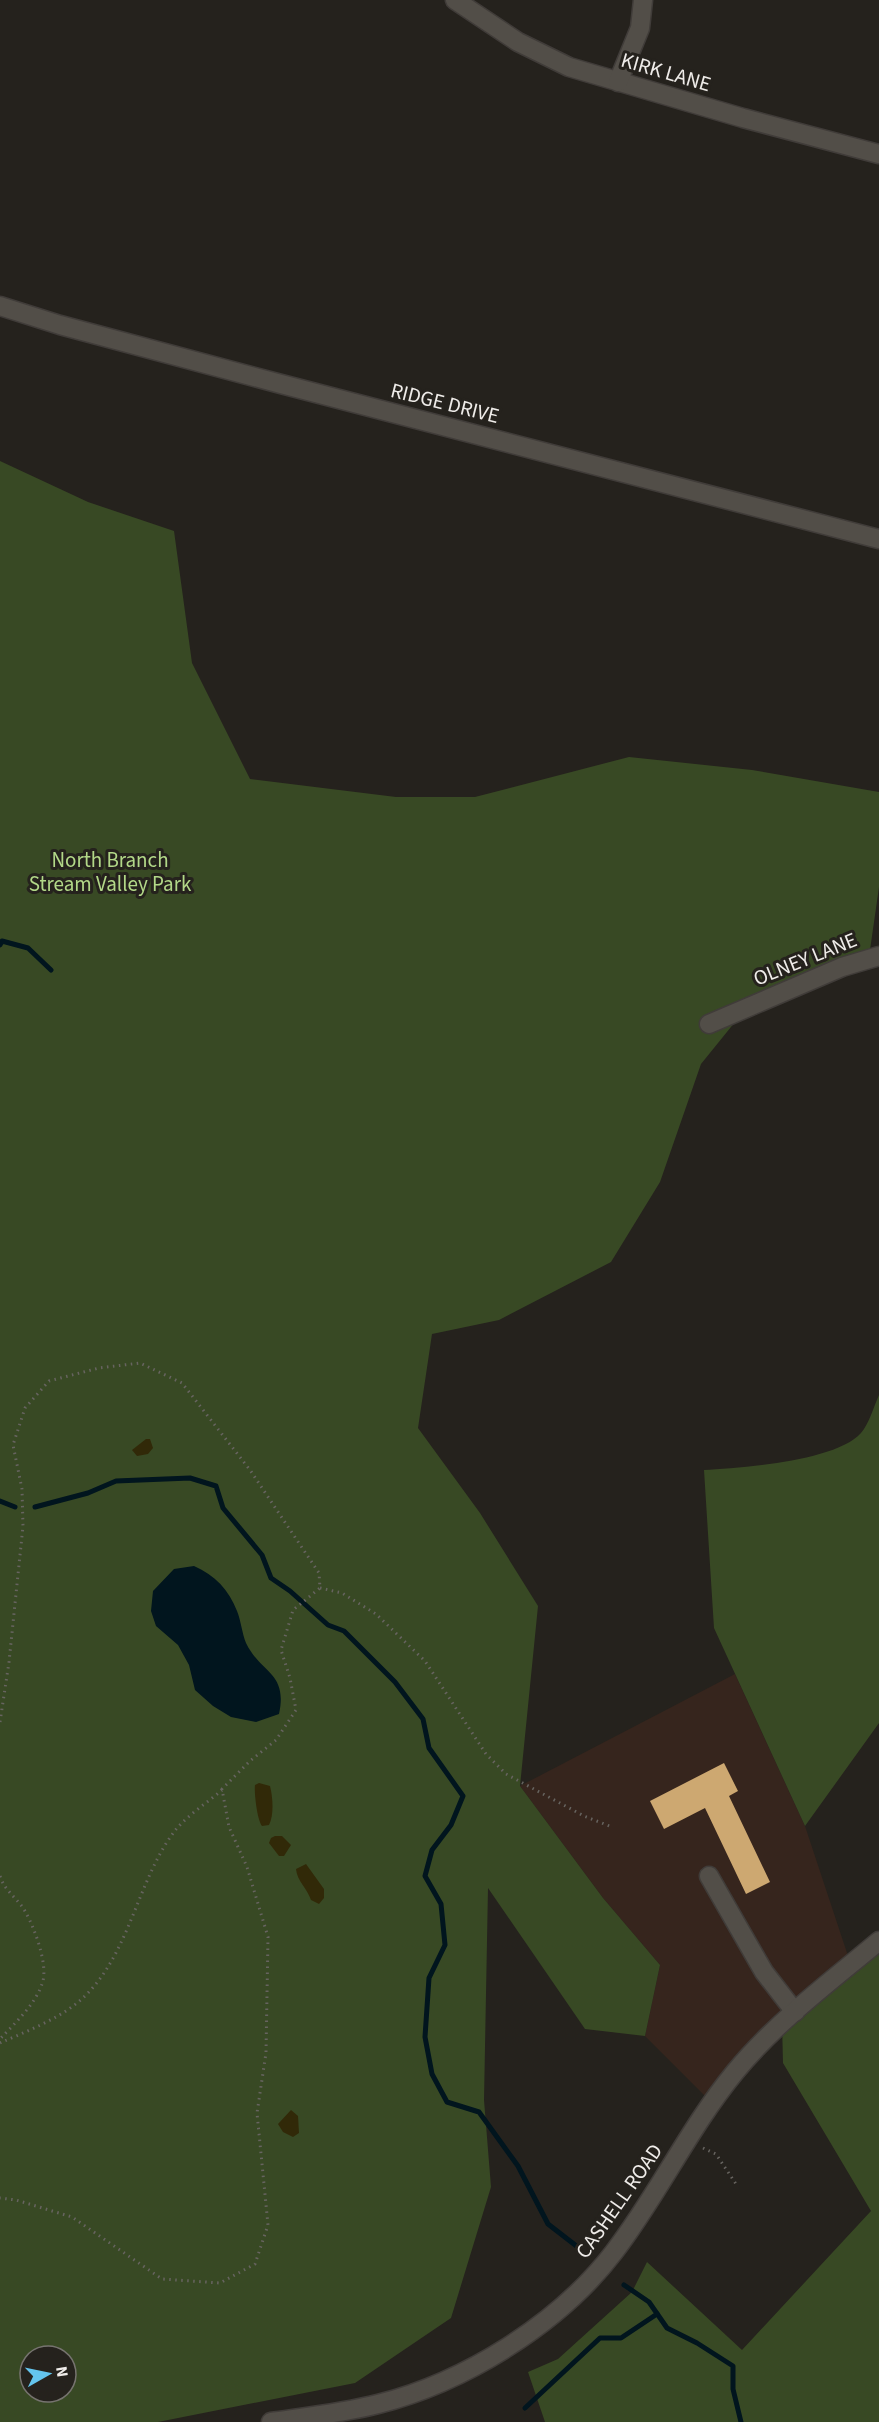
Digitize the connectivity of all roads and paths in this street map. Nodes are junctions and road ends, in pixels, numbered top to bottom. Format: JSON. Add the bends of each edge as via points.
{"nodes":[{"id":1,"x":455,"y":0,"type":"edge"},
{"id":2,"x":643,"y":0,"type":"edge"},
{"id":3,"x":618,"y":82,"type":"junction"},
{"id":4,"x":879,"y":154,"type":"edge"},
{"id":5,"x":0,"y":306,"type":"edge"},
{"id":6,"x":879,"y":539,"type":"edge"},
{"id":7,"x":879,"y":956,"type":"edge"},
{"id":8,"x":709,"y":1024,"type":"dead end"},
{"id":9,"x":320,"y":1588,"type":"junction"},
{"id":10,"x":0,"y":1722,"type":"edge"},
{"id":11,"x":222,"y":1790,"type":"junction"},
{"id":12,"x":612,"y":1827,"type":"dead end"},
{"id":13,"x":0,"y":1876,"type":"edge"},
{"id":14,"x":709,"y":1876,"type":"dead end"},
{"id":15,"x":879,"y":1941,"type":"edge"},
{"id":16,"x":795,"y":2012,"type":"junction"},
{"id":17,"x":0,"y":2041,"type":"edge"},
{"id":18,"x":688,"y":2141,"type":"junction"},
{"id":19,"x":738,"y":2187,"type":"dead end"},
{"id":20,"x":0,"y":2198,"type":"edge"},
{"id":21,"x":271,"y":2422,"type":"edge"}],
"edges":[{"from":1,"to":3,"type":"street","name":"KIRK LANE","via":[[518,42],[569,67]]},
{"from":2,"to":3,"type":"street","via":[[640,28]]},
{"from":3,"to":4,"type":"street","name":"KIRK LANE"},
{"from":5,"to":6,"type":"street","name":"RIDGE DRIVE","via":[[270,381]]},
{"from":7,"to":8,"type":"street","name":"OLNEY LANE","via":[[842,967]]},
{"from":9,"to":10,"type":"path","via":[[319,1573],[250,1470],[182,1383],[140,1363],[99,1368],[49,1381],[26,1408],[13,1445],[22,1489],[23,1526]]},
{"from":9,"to":11,"type":"path","via":[[293,1610],[281,1650],[296,1710],[276,1740]]},
{"from":9,"to":12,"type":"path","via":[[342,1593],[376,1614],[425,1661],[486,1754],[506,1774]]},
{"from":11,"to":17,"type":"path","via":[[175,1831],[130,1925],[77,2003]]},
{"from":11,"to":20,"type":"path","via":[[229,1827],[247,1867],[268,1937],[266,2053],[257,2113],[268,2225],[255,2264],[220,2283],[162,2279],[72,2217]]},
{"from":13,"to":17,"type":"path","via":[[3,1886],[26,1912],[41,1948],[43,1983]]},
{"from":14,"to":16,"type":"street","via":[[764,1972]]},
{"from":15,"to":16,"type":"street","name":"CASHELL ROAD"},
{"from":16,"to":18,"type":"street","name":"CASHELL ROAD","via":[[735,2072]]},
{"from":18,"to":19,"type":"path","via":[[716,2154]]},
{"from":18,"to":21,"type":"street","name":"CASHELL ROAD","via":[[615,2252],[558,2311],[513,2344],[421,2390],[378,2404]]}]}
